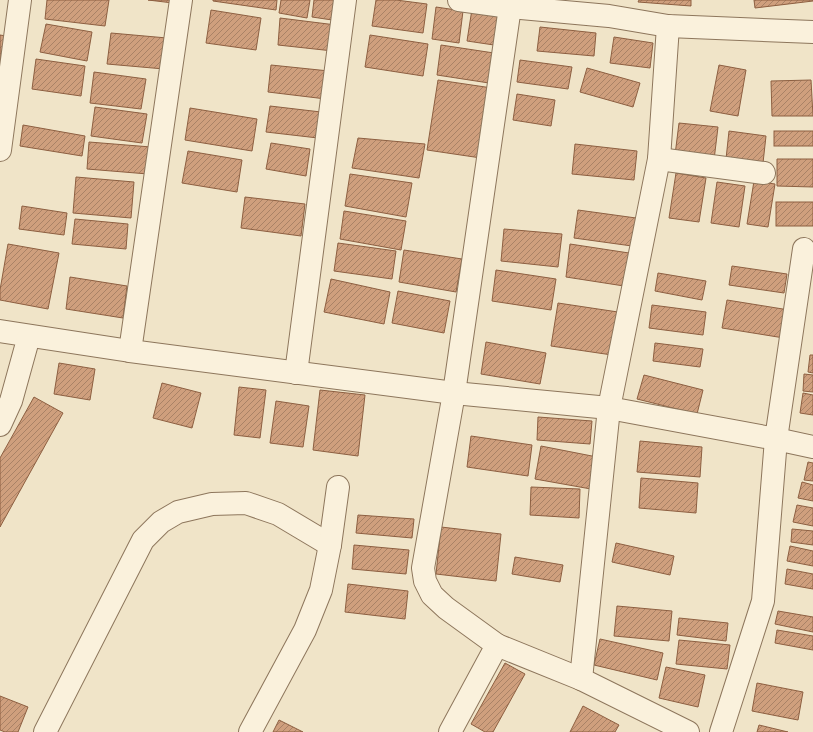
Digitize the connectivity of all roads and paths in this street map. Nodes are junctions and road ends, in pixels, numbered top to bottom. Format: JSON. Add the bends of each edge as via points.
{"nodes":[{"id":1,"x":20,"y":0,"type":"edge"},
{"id":2,"x":181,"y":0,"type":"edge"},
{"id":3,"x":345,"y":0,"type":"edge"},
{"id":4,"x":462,"y":0,"type":"edge"},
{"id":5,"x":510,"y":7,"type":"junction"},
{"id":6,"x":611,"y":8,"type":"edge"},
{"id":7,"x":668,"y":26,"type":"junction"},
{"id":8,"x":813,"y":32,"type":"edge"},
{"id":9,"x":0,"y":150,"type":"edge"},
{"id":10,"x":659,"y":159,"type":"junction"},
{"id":11,"x":764,"y":173,"type":"dead end"},
{"id":12,"x":804,"y":249,"type":"dead end"},
{"id":13,"x":0,"y":331,"type":"edge"},
{"id":14,"x":30,"y":336,"type":"junction"},
{"id":15,"x":130,"y":351,"type":"junction"},
{"id":16,"x":296,"y":372,"type":"junction"},
{"id":17,"x":454,"y":393,"type":"junction"},
{"id":18,"x":609,"y":408,"type":"junction"},
{"id":19,"x":0,"y":425,"type":"edge"},
{"id":20,"x":776,"y":439,"type":"junction"},
{"id":21,"x":813,"y":447,"type":"edge"},
{"id":22,"x":338,"y":487,"type":"dead end"},
{"id":23,"x":330,"y":545,"type":"junction"},
{"id":24,"x":497,"y":645,"type":"junction"},
{"id":25,"x":581,"y":678,"type":"junction"},
{"id":26,"x":45,"y":732,"type":"edge"},
{"id":27,"x":250,"y":732,"type":"edge"},
{"id":28,"x":450,"y":732,"type":"edge"},
{"id":29,"x":688,"y":732,"type":"edge"},
{"id":30,"x":721,"y":732,"type":"edge"}],
"edges":[{"from":1,"to":9,"type":"street"},
{"from":2,"to":15,"type":"street"},
{"from":3,"to":16,"type":"street"},
{"from":4,"to":5,"type":"street"},
{"from":5,"to":6,"type":"street"},
{"from":5,"to":17,"type":"street"},
{"from":6,"to":7,"type":"street"},
{"from":7,"to":8,"type":"street"},
{"from":7,"to":10,"type":"street"},
{"from":10,"to":11,"type":"street"},
{"from":10,"to":18,"type":"street"},
{"from":12,"to":20,"type":"street"},
{"from":13,"to":14,"type":"street"},
{"from":14,"to":15,"type":"street"},
{"from":14,"to":19,"type":"street","via":[[11,401]]},
{"from":15,"to":16,"type":"street"},
{"from":16,"to":17,"type":"street"},
{"from":17,"to":18,"type":"street"},
{"from":17,"to":24,"type":"street","via":[[423,568],[425,581],[432,595],[446,608]]},
{"from":18,"to":20,"type":"street"},
{"from":18,"to":25,"type":"street"},
{"from":20,"to":21,"type":"street"},
{"from":20,"to":30,"type":"street","via":[[764,601]]},
{"from":22,"to":23,"type":"street"},
{"from":23,"to":26,"type":"street","via":[[278,514],[246,503],[212,504],[178,512],[161,522],[143,540]]},
{"from":23,"to":27,"type":"street","via":[[321,590],[305,630]]},
{"from":24,"to":25,"type":"street"},
{"from":24,"to":28,"type":"street"},
{"from":25,"to":29,"type":"street"}]}
